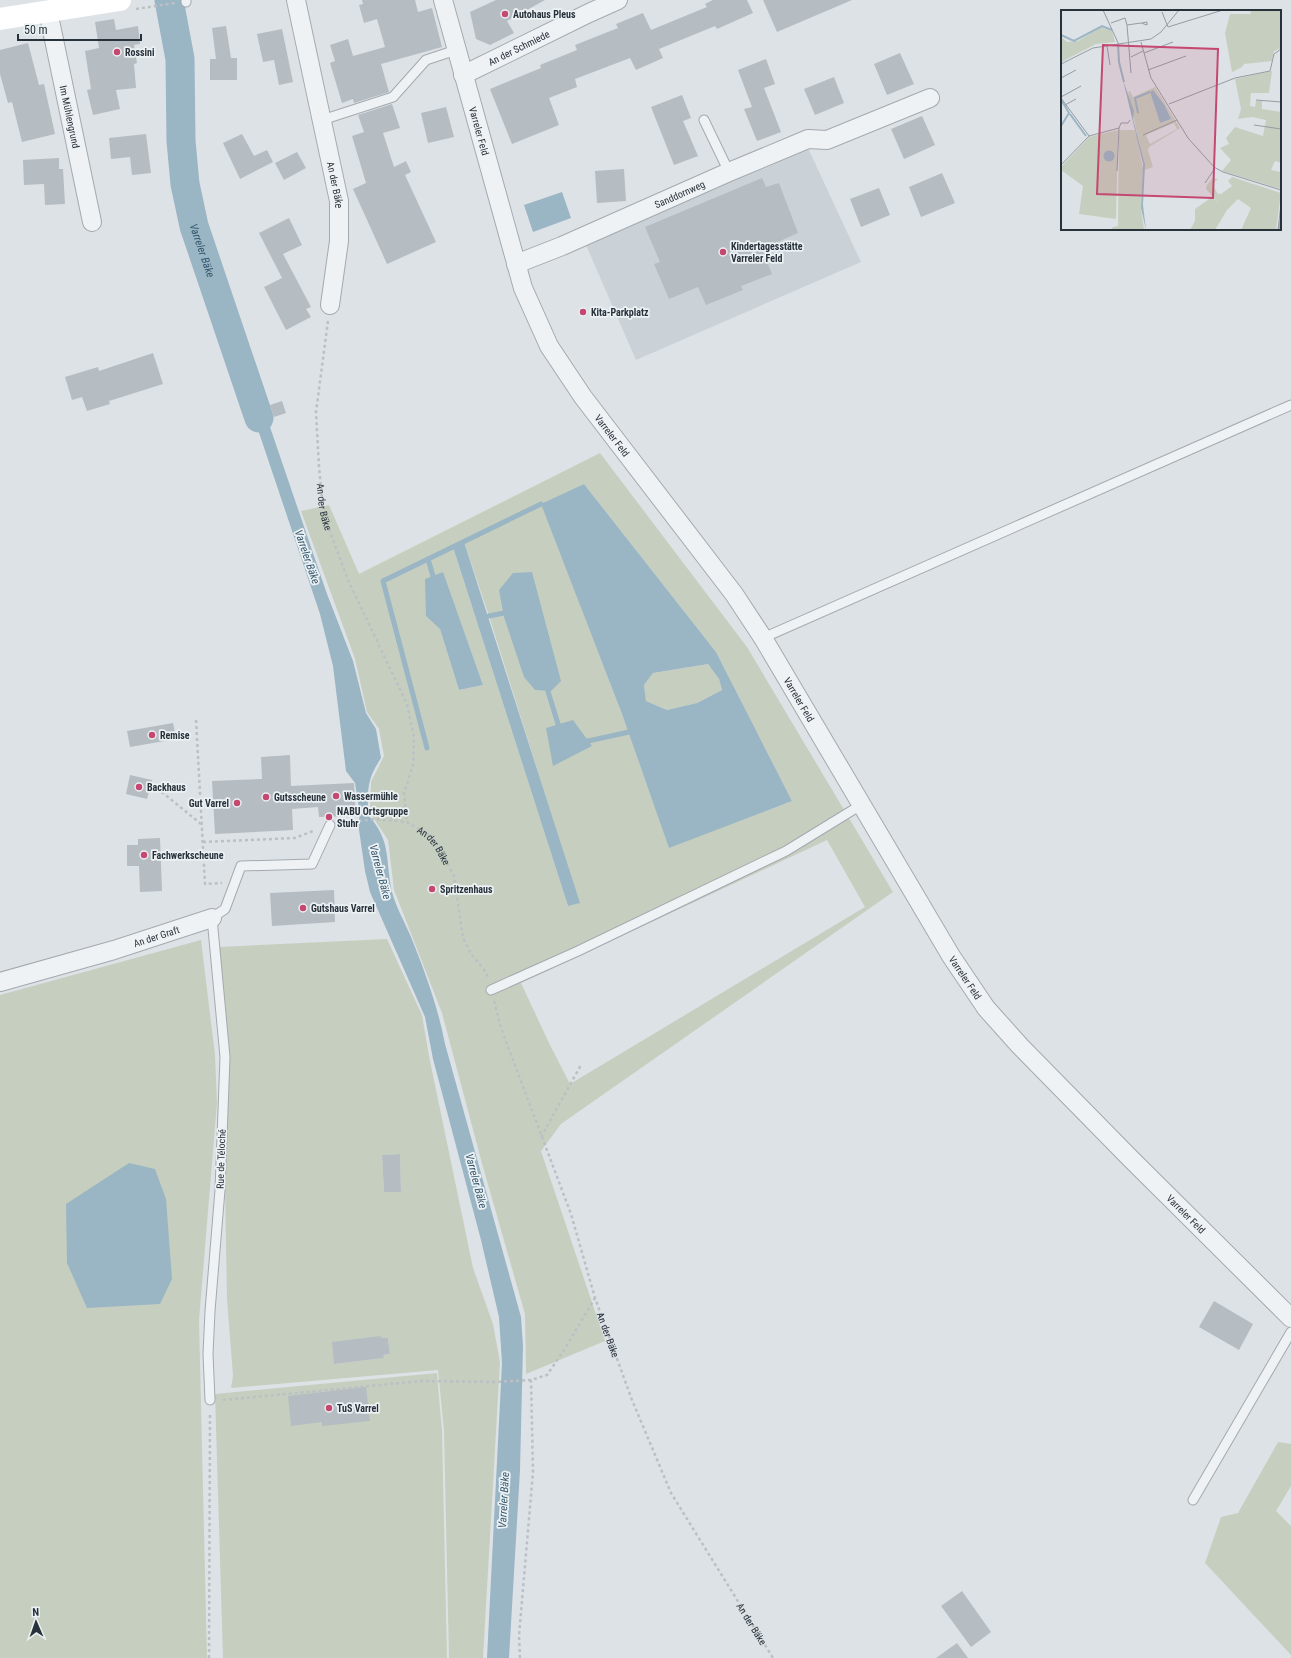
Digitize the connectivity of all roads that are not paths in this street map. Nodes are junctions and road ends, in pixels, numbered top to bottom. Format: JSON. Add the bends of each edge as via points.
{"nodes":[{"id":1,"x":120,"y":0,"type":"edge"},
{"id":2,"x":296,"y":0,"type":"edge"},
{"id":3,"x":443,"y":0,"type":"edge"},
{"id":4,"x":618,"y":0,"type":"edge"},
{"id":5,"x":48,"y":11,"type":"junction"},
{"id":6,"x":0,"y":19,"type":"edge"},
{"id":7,"x":456,"y":50,"type":"junction"},
{"id":8,"x":463,"y":75,"type":"junction"},
{"id":9,"x":930,"y":98,"type":"dead end"},
{"id":10,"x":322,"y":120,"type":"junction"},
{"id":11,"x":704,"y":120,"type":"dead end"},
{"id":12,"x":729,"y":172,"type":"junction"},
{"id":13,"x":92,"y":222,"type":"dead end"},
{"id":14,"x":516,"y":264,"type":"junction"},
{"id":15,"x":330,"y":305,"type":"road end"},
{"id":16,"x":1291,"y":405,"type":"edge"},
{"id":17,"x":763,"y":638,"type":"junction"},
{"id":18,"x":861,"y":805,"type":"junction"},
{"id":19,"x":330,"y":825,"type":"road end"},
{"id":20,"x":212,"y":918,"type":"junction"},
{"id":21,"x":0,"y":982,"type":"edge"},
{"id":22,"x":491,"y":990,"type":"road end"},
{"id":23,"x":1291,"y":1318,"type":"edge"},
{"id":24,"x":1291,"y":1332,"type":"edge"},
{"id":25,"x":210,"y":1400,"type":"road end"},
{"id":26,"x":1193,"y":1500,"type":"dead end"}],
"edges":[{"from":1,"to":5,"type":"main road"},
{"from":2,"to":10,"type":"street","name":"An der Bäke"},
{"from":3,"to":7,"type":"street","name":"Varreler Feld"},
{"from":4,"to":8,"type":"street","name":"An der Schmiede"},
{"from":5,"to":6,"type":"main road"},
{"from":5,"to":13,"type":"street","name":"Im Mühlengrund"},
{"from":7,"to":8,"type":"street","name":"Varreler Feld"},
{"from":7,"to":10,"type":"lane","via":[[426,60],[393,97]]},
{"from":8,"to":14,"type":"street","name":"Varreler Feld"},
{"from":9,"to":12,"type":"street","name":"Sanddornweg","via":[[849,139],[808,139]]},
{"from":10,"to":15,"type":"street","name":"An der Bäke","via":[[339,201],[338,241]]},
{"from":11,"to":12,"type":"lane"},
{"from":12,"to":14,"type":"street","name":"Sanddornweg"},
{"from":14,"to":17,"type":"street","name":"Varreler Feld","via":[[523,288],[549,346],[583,397],[730,588]]},
{"from":16,"to":17,"type":"lane"},
{"from":17,"to":18,"type":"street","name":"Varreler Feld"},
{"from":18,"to":22,"type":"lane","via":[[786,851]]},
{"from":18,"to":23,"type":"street","name":"Varreler Feld","via":[[951,956],[986,1008],[1131,1159]]},
{"from":19,"to":20,"type":"lane","via":[[312,864],[241,866],[226,909]]},
{"from":20,"to":21,"type":"street","name":"An der Graft","via":[[114,950]]},
{"from":20,"to":25,"type":"lane","name":"Rue de Téloché","via":[[225,1057],[220,1190],[208,1354]]},
{"from":24,"to":26,"type":"lane"}]}
